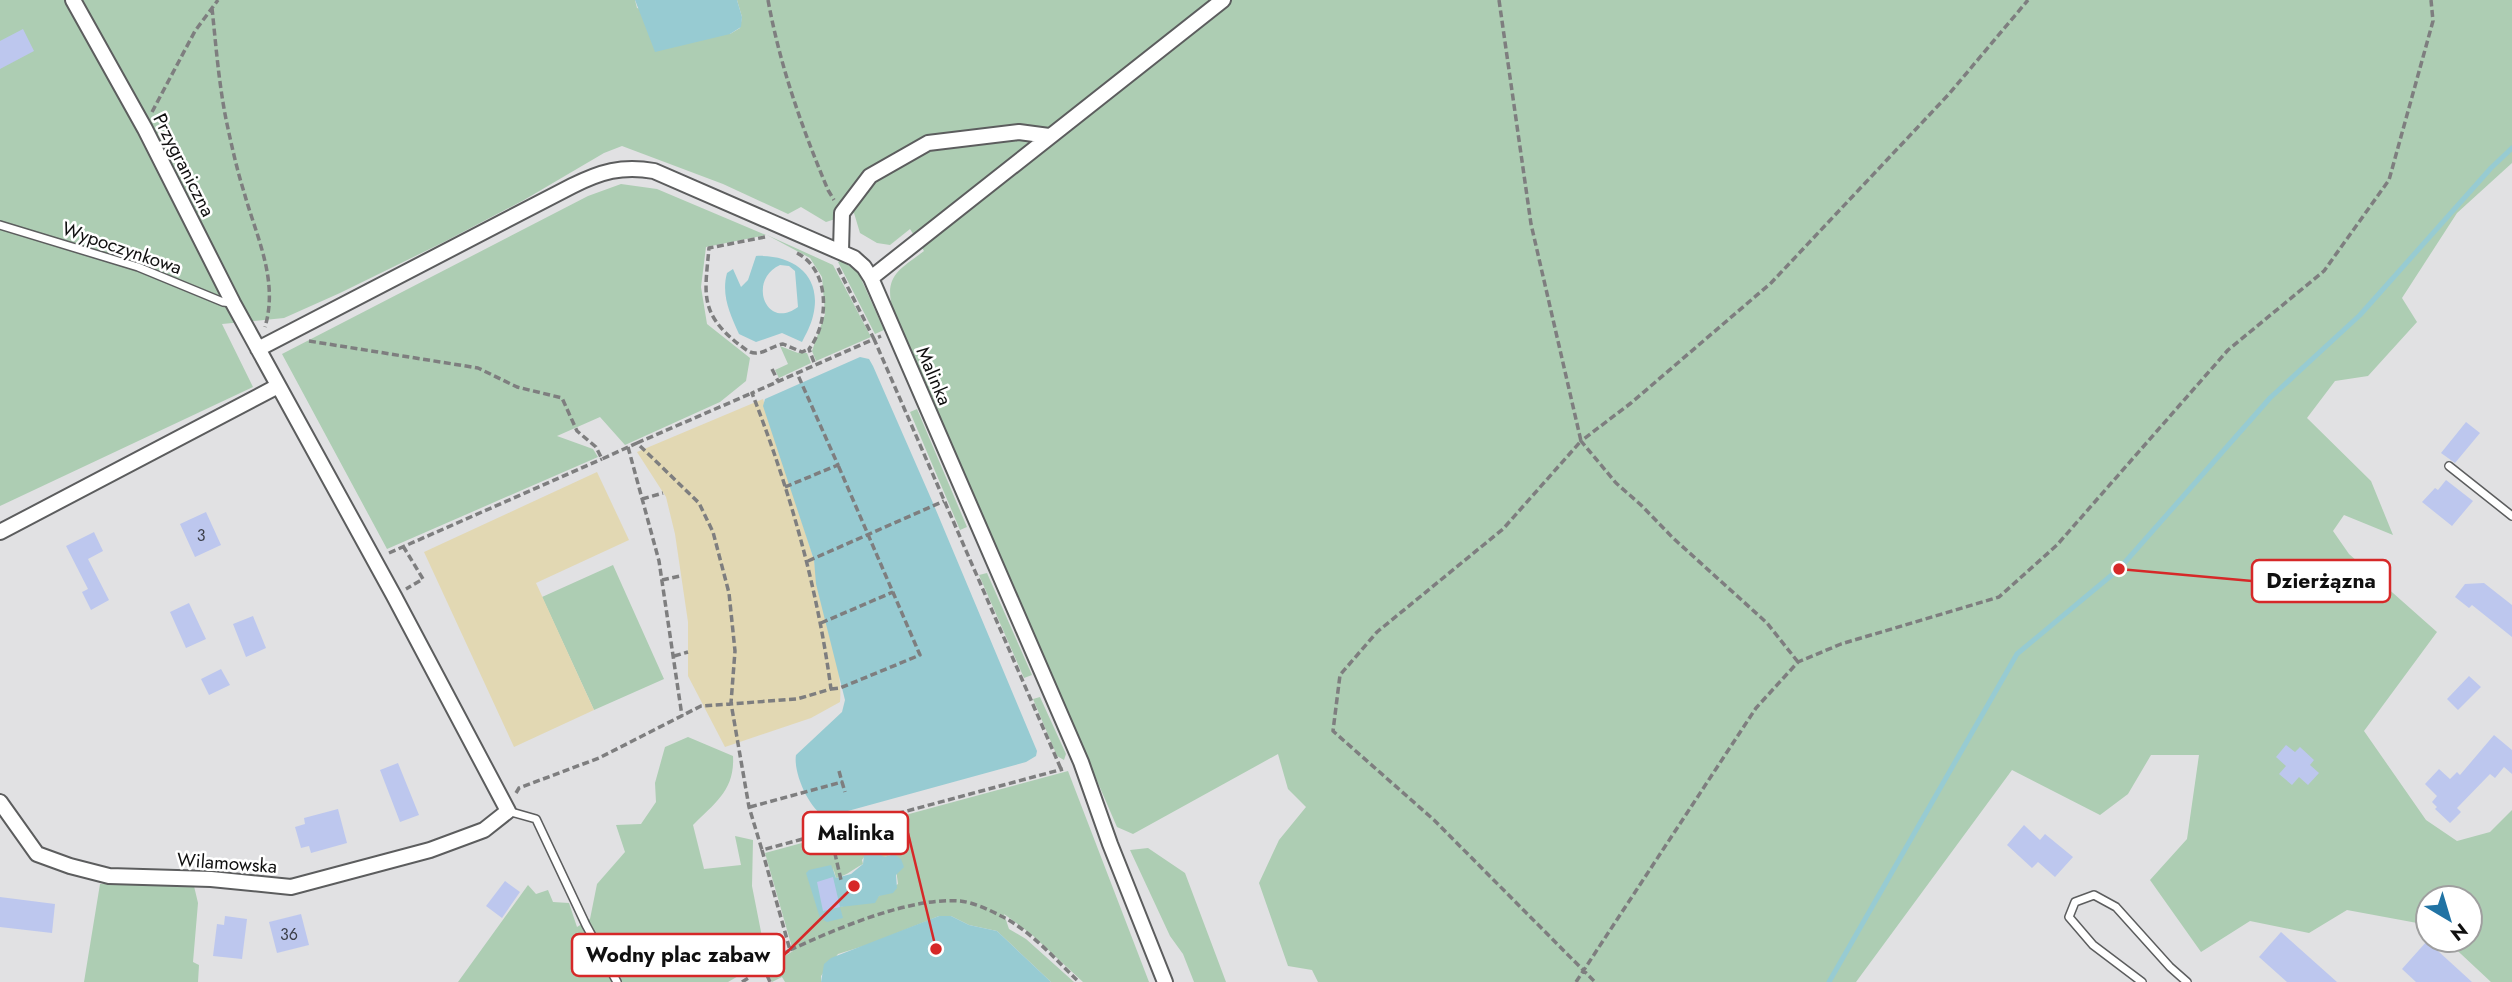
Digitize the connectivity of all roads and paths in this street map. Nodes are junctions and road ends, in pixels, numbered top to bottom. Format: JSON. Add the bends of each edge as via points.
{"nodes":[{"id":1,"x":74,"y":0,"type":"edge"},
{"id":2,"x":218,"y":0,"type":"edge"},
{"id":3,"x":768,"y":0,"type":"edge"},
{"id":4,"x":1223,"y":0,"type":"edge"},
{"id":5,"x":1499,"y":0,"type":"edge"},
{"id":6,"x":2028,"y":0,"type":"edge"},
{"id":7,"x":2431,"y":0,"type":"edge"},
{"id":8,"x":212,"y":8,"type":"junction"},
{"id":9,"x":145,"y":130,"type":"junction"},
{"id":10,"x":1049,"y":136,"type":"junction"},
{"id":11,"x":842,"y":214,"type":"junction"},
{"id":12,"x":0,"y":225,"type":"edge"},
{"id":13,"x":775,"y":242,"type":"dead end"},
{"id":14,"x":794,"y":251,"type":"dead end"},
{"id":15,"x":841,"y":251,"type":"junction"},
{"id":16,"x":871,"y":278,"type":"junction"},
{"id":17,"x":233,"y":303,"type":"junction"},
{"id":18,"x":893,"y":330,"type":"junction"},
{"id":19,"x":284,"y":336,"type":"junction"},
{"id":20,"x":874,"y":339,"type":"junction"},
{"id":21,"x":258,"y":349,"type":"junction"},
{"id":22,"x":808,"y":349,"type":"junction"},
{"id":23,"x":815,"y":365,"type":"junction"},
{"id":24,"x":772,"y":369,"type":"dead end"},
{"id":25,"x":797,"y":373,"type":"junction"},
{"id":26,"x":778,"y":381,"type":"junction"},
{"id":27,"x":278,"y":386,"type":"junction"},
{"id":28,"x":752,"y":393,"type":"junction"},
{"id":29,"x":1581,"y":441,"type":"junction"},
{"id":30,"x":637,"y":443,"type":"junction"},
{"id":31,"x":628,"y":447,"type":"junction"},
{"id":32,"x":601,"y":459,"type":"junction"},
{"id":33,"x":838,"y":465,"type":"junction"},
{"id":34,"x":2449,"y":466,"type":"dead end"},
{"id":35,"x":785,"y":487,"type":"junction"},
{"id":36,"x":663,"y":493,"type":"dead end"},
{"id":37,"x":642,"y":499,"type":"junction"},
{"id":38,"x":945,"y":501,"type":"junction"},
{"id":39,"x":2512,"y":516,"type":"edge"},
{"id":40,"x":0,"y":532,"type":"edge"},
{"id":41,"x":868,"y":535,"type":"junction"},
{"id":42,"x":386,"y":554,"type":"dead end"},
{"id":43,"x":808,"y":561,"type":"junction"},
{"id":44,"x":680,"y":576,"type":"dead end"},
{"id":45,"x":662,"y":580,"type":"junction"},
{"id":46,"x":893,"y":592,"type":"junction"},
{"id":47,"x":820,"y":623,"type":"junction"},
{"id":48,"x":688,"y":652,"type":"dead end"},
{"id":49,"x":674,"y":656,"type":"junction"},
{"id":50,"x":1798,"y":662,"type":"junction"},
{"id":51,"x":831,"y":689,"type":"junction"},
{"id":52,"x":732,"y":703,"type":"junction"},
{"id":53,"x":682,"y":716,"type":"junction"},
{"id":54,"x":1082,"y":762,"type":"junction"},
{"id":55,"x":1061,"y":769,"type":"junction"},
{"id":56,"x":839,"y":771,"type":"dead end"},
{"id":57,"x":842,"y":782,"type":"junction"},
{"id":58,"x":845,"y":792,"type":"dead end"},
{"id":59,"x":0,"y":802,"type":"edge"},
{"id":60,"x":749,"y":807,"type":"junction"},
{"id":61,"x":508,"y":811,"type":"junction"},
{"id":62,"x":830,"y":832,"type":"junction"},
{"id":63,"x":762,"y":850,"type":"junction"},
{"id":64,"x":841,"y":880,"type":"dead end"},
{"id":65,"x":790,"y":950,"type":"junction"},
{"id":66,"x":762,"y":966,"type":"junction"},
{"id":67,"x":1584,"y":970,"type":"junction"},
{"id":68,"x":752,"y":979,"type":"edge"},
{"id":69,"x":617,"y":982,"type":"edge"},
{"id":70,"x":742,"y":982,"type":"edge"},
{"id":71,"x":770,"y":982,"type":"edge"},
{"id":72,"x":1079,"y":982,"type":"edge"},
{"id":73,"x":1165,"y":982,"type":"edge"},
{"id":74,"x":1576,"y":982,"type":"edge"},
{"id":75,"x":1595,"y":982,"type":"edge"},
{"id":76,"x":2142,"y":982,"type":"edge"},
{"id":77,"x":2187,"y":982,"type":"edge"}],
"edges":[{"from":1,"to":9,"type":"street","name":"Przygraniczna"},
{"from":2,"to":8,"type":"path"},
{"from":3,"to":11,"type":"path","via":[[800,118]]},
{"from":4,"to":10,"type":"street"},
{"from":5,"to":29,"type":"path","via":[[1531,224]]},
{"from":6,"to":29,"type":"path","via":[[1949,93],[1771,284]]},
{"from":7,"to":50,"type":"path","via":[[2433,21],[2389,180],[2324,271],[2228,350],[2057,545],[1999,597],[1841,644]]},
{"from":8,"to":9,"type":"path","via":[[190,40]]},
{"from":8,"to":21,"type":"path","via":[[227,123],[270,285],[268,316]]},
{"from":9,"to":17,"type":"street","name":"Przygraniczna"},
{"from":10,"to":11,"type":"street","via":[[1019,132],[929,144],[870,176]]},
{"from":10,"to":16,"type":"street"},
{"from":11,"to":15,"type":"street"},
{"from":12,"to":17,"type":"lane","name":"Wypoczynkowa","via":[[138,267]]},
{"from":13,"to":22,"type":"path","via":[[766,237],[709,248],[708,307],[720,329],[748,352],[783,344],[802,352]]},
{"from":14,"to":22,"type":"path","via":[[810,261],[822,282],[822,315]]},
{"from":15,"to":16,"type":"street"},
{"from":15,"to":19,"type":"street","via":[[653,171],[635,167],[608,170]]},
{"from":15,"to":20,"type":"path","via":[[835,262]]},
{"from":16,"to":18,"type":"street","name":"Malinka"},
{"from":17,"to":21,"type":"street","name":"Przygraniczna"},
{"from":18,"to":20,"type":"path"},
{"from":18,"to":54,"type":"street","name":"Malinka"},
{"from":19,"to":21,"type":"street"},
{"from":19,"to":32,"type":"path","via":[[478,368],[517,387],[562,398],[577,431],[596,447]]},
{"from":20,"to":23,"type":"path"},
{"from":20,"to":38,"type":"path"},
{"from":21,"to":27,"type":"street","name":"Przygraniczna"},
{"from":22,"to":23,"type":"path"},
{"from":23,"to":25,"type":"path"},
{"from":24,"to":26,"type":"path"},
{"from":25,"to":26,"type":"path"},
{"from":25,"to":33,"type":"path"},
{"from":26,"to":28,"type":"path"},
{"from":27,"to":40,"type":"street"},
{"from":27,"to":61,"type":"street","name":"Przygraniczna"},
{"from":28,"to":30,"type":"path"},
{"from":28,"to":35,"type":"path"},
{"from":29,"to":50,"type":"path","via":[[1616,483],[1767,622]]},
{"from":29,"to":67,"type":"path","via":[[1503,528],[1377,632],[1340,675],[1333,731],[1434,820]]},
{"from":30,"to":31,"type":"path"},
{"from":30,"to":52,"type":"path","via":[[699,503],[713,532],[729,593],[735,651]]},
{"from":31,"to":32,"type":"path"},
{"from":31,"to":37,"type":"path"},
{"from":32,"to":42,"type":"path"},
{"from":33,"to":35,"type":"path"},
{"from":33,"to":41,"type":"path"},
{"from":34,"to":39,"type":"lane"},
{"from":35,"to":43,"type":"path"},
{"from":36,"to":37,"type":"path"},
{"from":37,"to":45,"type":"path"},
{"from":38,"to":41,"type":"path"},
{"from":38,"to":55,"type":"path"},
{"from":41,"to":43,"type":"path"},
{"from":41,"to":46,"type":"path"},
{"from":43,"to":47,"type":"path"},
{"from":44,"to":45,"type":"path"},
{"from":45,"to":49,"type":"path"},
{"from":46,"to":47,"type":"path"},
{"from":46,"to":51,"type":"path","via":[[920,655]]},
{"from":47,"to":51,"type":"path"},
{"from":48,"to":49,"type":"path"},
{"from":49,"to":53,"type":"path"},
{"from":50,"to":67,"type":"path","via":[[1756,708]]},
{"from":51,"to":52,"type":"path","via":[[797,699]]},
{"from":52,"to":53,"type":"path","via":[[701,706]]},
{"from":52,"to":60,"type":"path"},
{"from":53,"to":61,"type":"path","via":[[598,758],[519,788]]},
{"from":54,"to":55,"type":"path"},
{"from":54,"to":73,"type":"street","name":"Malinka"},
{"from":55,"to":62,"type":"path"},
{"from":56,"to":57,"type":"path"},
{"from":57,"to":58,"type":"path"},
{"from":57,"to":60,"type":"path"},
{"from":59,"to":61,"type":"street","name":"Wilamowska","via":[[37,854],[70,866],[109,876],[291,887],[430,849],[484,830]]},
{"from":60,"to":63,"type":"path"},
{"from":61,"to":69,"type":"lane","via":[[536,819]]},
{"from":62,"to":63,"type":"path"},
{"from":62,"to":64,"type":"path"},
{"from":63,"to":65,"type":"path"},
{"from":65,"to":66,"type":"path"},
{"from":65,"to":72,"type":"path","via":[[838,929],[920,904],[962,901],[1002,916]]},
{"from":66,"to":68,"type":"path","via":[[749,973]]},
{"from":66,"to":71,"type":"path"},
{"from":67,"to":74,"type":"path"},
{"from":67,"to":75,"type":"path"},
{"from":68,"to":70,"type":"path"},
{"from":76,"to":77,"type":"lane","via":[[2093,944],[2069,917],[2075,902],[2094,895],[2116,907]]}]}
